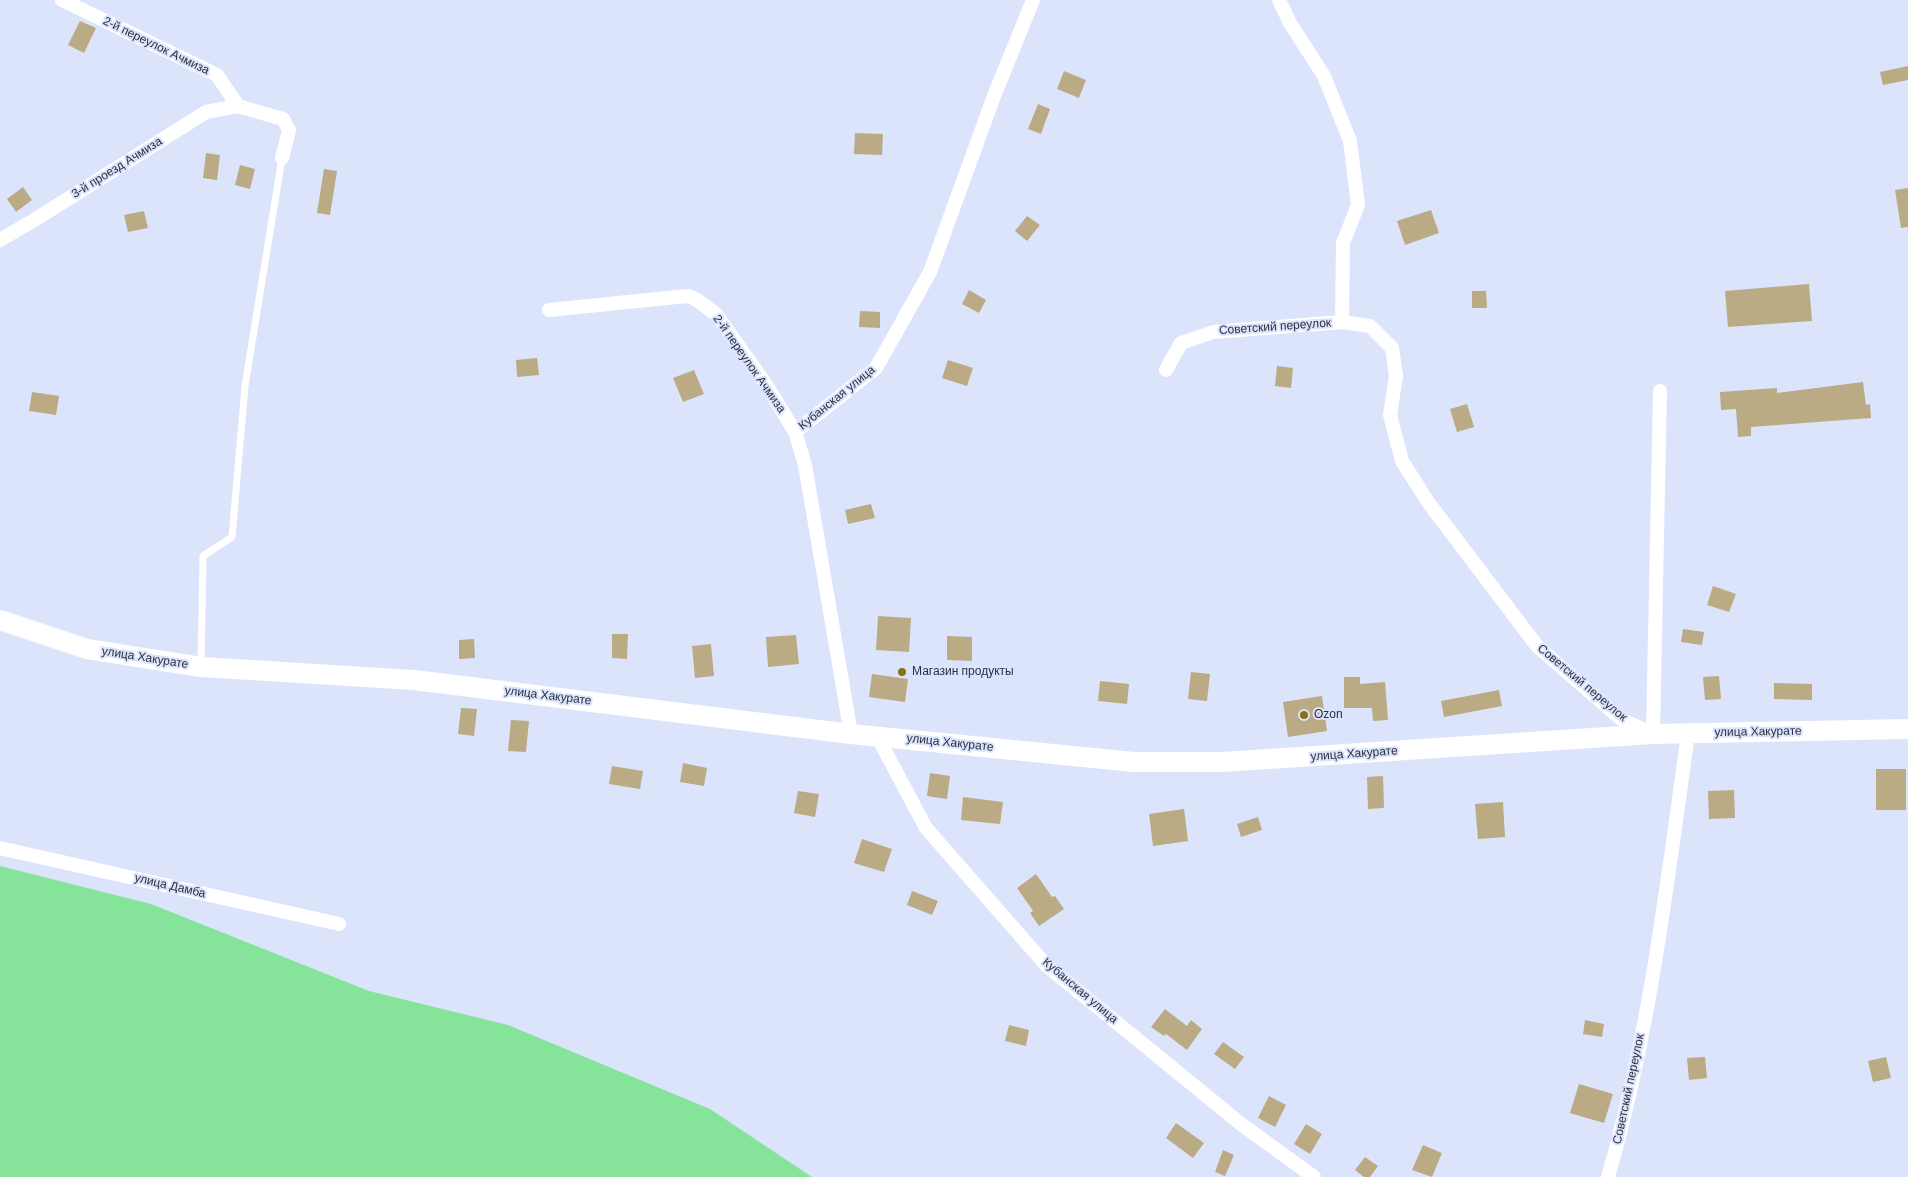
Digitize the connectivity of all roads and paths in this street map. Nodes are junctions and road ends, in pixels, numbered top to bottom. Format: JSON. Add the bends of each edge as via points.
{"nodes":[{"id":1,"x":62,"y":0,"type":"edge"},
{"id":2,"x":1033,"y":0,"type":"edge"},
{"id":3,"x":1279,"y":0,"type":"edge"},
{"id":4,"x":238,"y":106,"type":"junction"},
{"id":5,"x":282,"y":158,"type":"joint"},
{"id":6,"x":0,"y":240,"type":"edge"},
{"id":7,"x":549,"y":310,"type":"dead end"},
{"id":8,"x":1342,"y":322,"type":"junction"},
{"id":9,"x":1166,"y":370,"type":"dead end"},
{"id":10,"x":1660,"y":391,"type":"dead end"},
{"id":11,"x":795,"y":432,"type":"junction"},
{"id":12,"x":0,"y":620,"type":"edge"},
{"id":13,"x":201,"y":667,"type":"junction"},
{"id":14,"x":1908,"y":729,"type":"edge"},
{"id":15,"x":851,"y":734,"type":"junction"},
{"id":16,"x":1653,"y":734,"type":"junction"},
{"id":17,"x":1688,"y":734,"type":"junction"},
{"id":18,"x":877,"y":736,"type":"junction"},
{"id":19,"x":0,"y":848,"type":"edge"},
{"id":20,"x":339,"y":924,"type":"dead end"},
{"id":21,"x":1314,"y":1177,"type":"edge"},
{"id":22,"x":1608,"y":1177,"type":"edge"}],
"edges":[{"from":1,"to":4,"type":"street","name":"2-й переулок Ачмиза","via":[[217,75]]},
{"from":2,"to":11,"type":"street","name":"Кубанская улица","via":[[930,272],[876,368]]},
{"from":3,"to":8,"type":"street","name":"Советский переулок","via":[[1324,76],[1350,141],[1358,205],[1343,243]]},
{"from":4,"to":5,"type":"street","via":[[283,119],[290,130]]},
{"from":4,"to":6,"type":"street","name":"3-й проезд Ачмиза","via":[[206,112]]},
{"from":5,"to":13,"type":"lane","via":[[245,386],[232,537],[203,556]]},
{"from":7,"to":11,"type":"street","name":"2-й переулок Ачмиза","via":[[689,296],[716,314]]},
{"from":8,"to":9,"type":"street","name":"Советский переулок","via":[[1214,332],[1181,343]]},
{"from":8,"to":16,"type":"street","name":"Советский переулок","via":[[1370,326],[1392,348],[1396,376],[1390,415],[1402,461],[1428,502],[1537,646],[1621,719]]},
{"from":10,"to":16,"type":"street"},
{"from":11,"to":15,"type":"street","name":"Кубанская улица","via":[[805,465]]},
{"from":12,"to":13,"type":"street","name":"улица Хакурате","via":[[87,649]]},
{"from":13,"to":15,"type":"street","name":"улица Хакурате","via":[[414,680]]},
{"from":14,"to":17,"type":"street","name":"улица Хакурате"},
{"from":15,"to":18,"type":"street","name":"улица Хакурате"},
{"from":16,"to":17,"type":"street","name":"улица Хакурате"},
{"from":16,"to":18,"type":"street","name":"улица Хакурате","via":[[1222,762],[1134,762]]},
{"from":17,"to":22,"type":"street","name":"Советский переулок","via":[[1655,968]]},
{"from":18,"to":21,"type":"street","name":"Кубанская улица","via":[[926,828],[1046,965],[1241,1124]]},
{"from":19,"to":20,"type":"street","name":"улица Дамба"}]}
